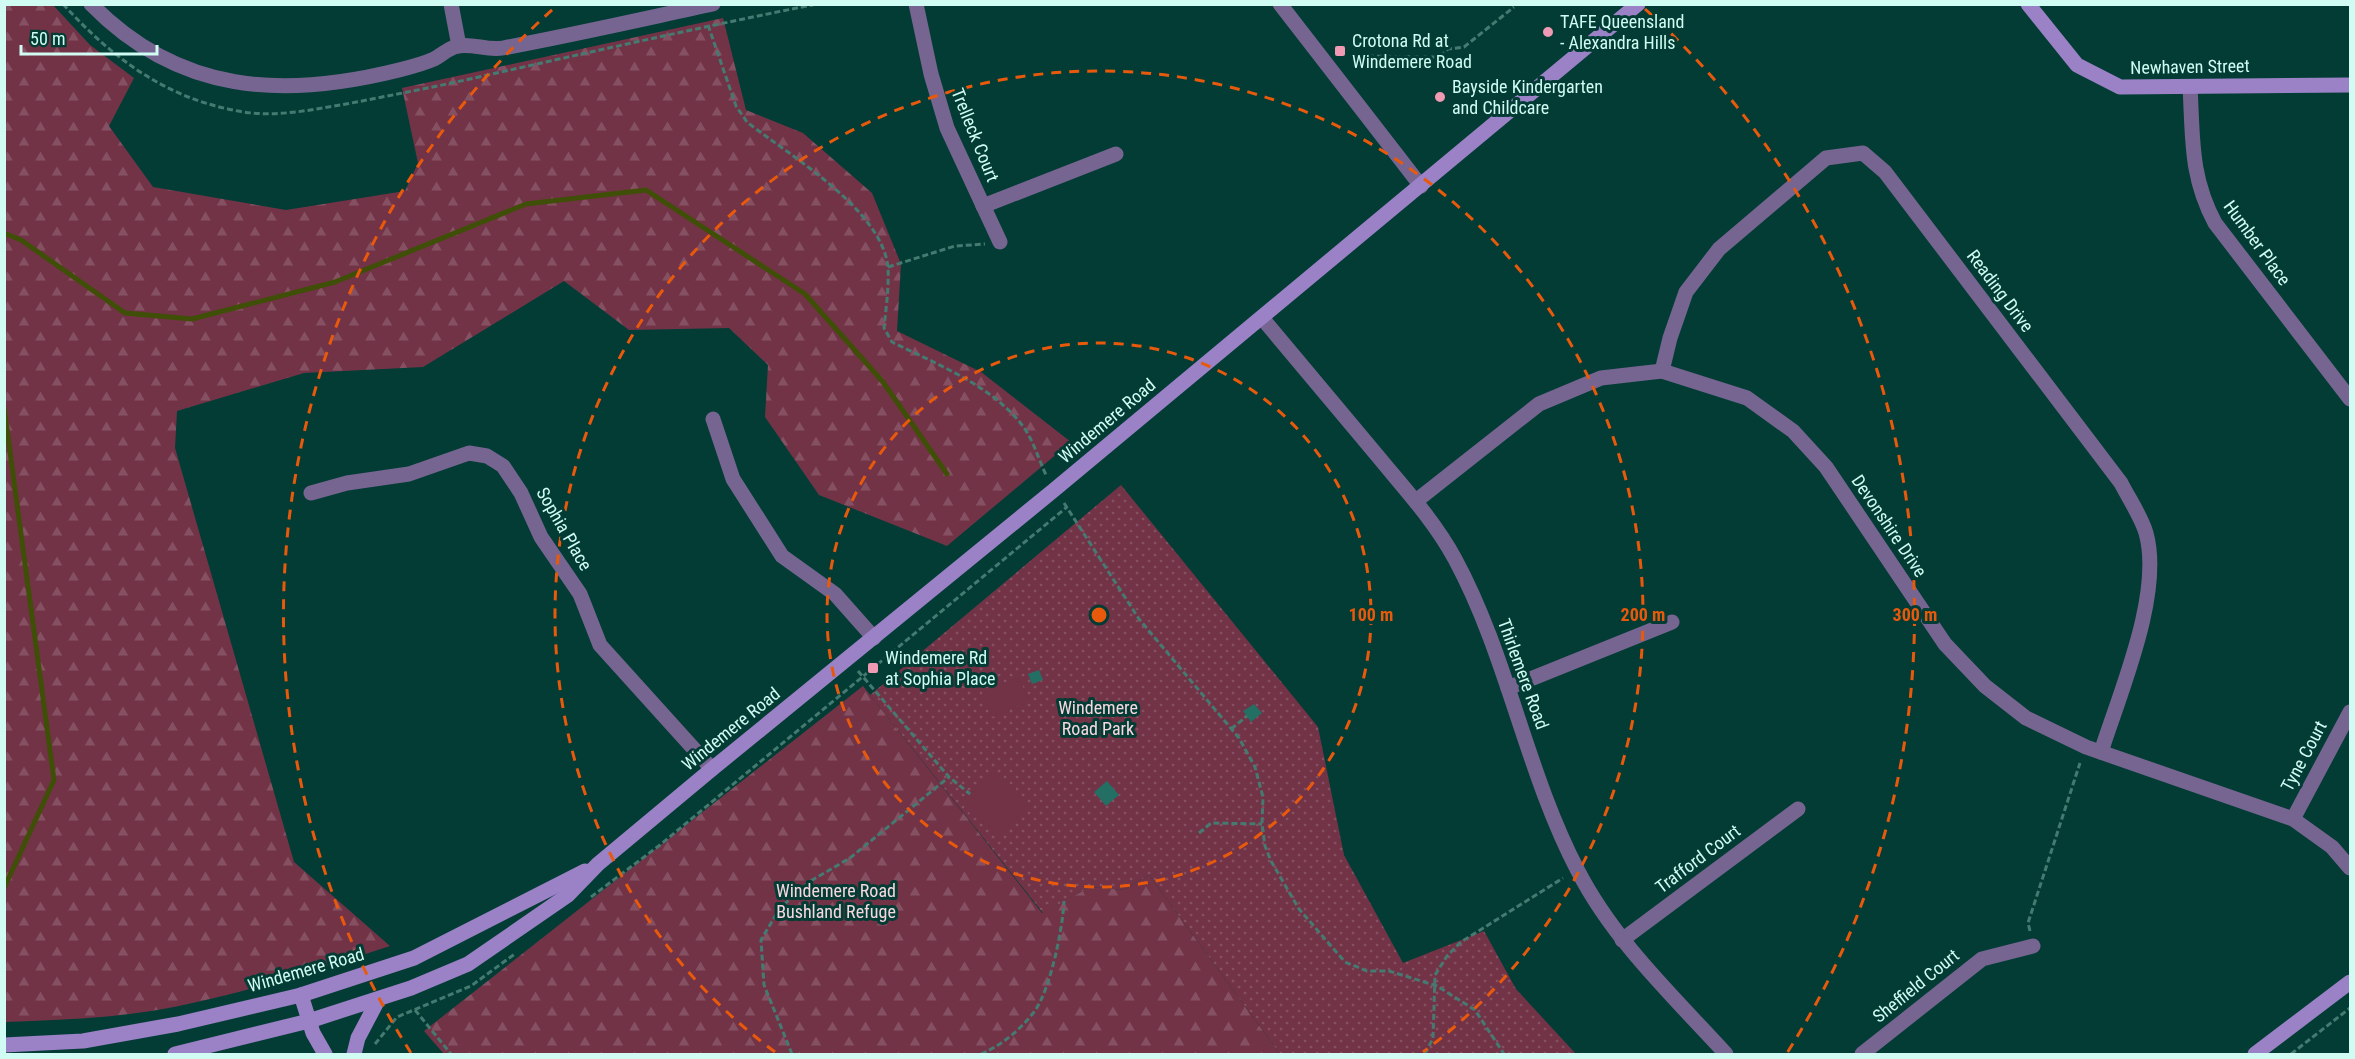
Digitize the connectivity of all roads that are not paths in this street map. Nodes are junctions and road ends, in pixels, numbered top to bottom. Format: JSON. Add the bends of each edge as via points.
{"nodes":[{"id":1,"x":91,"y":4,"type":"edge"},
{"id":2,"x":451,"y":4,"type":"edge"},
{"id":3,"x":712,"y":4,"type":"edge"},
{"id":4,"x":916,"y":4,"type":"edge"},
{"id":5,"x":1280,"y":4,"type":"edge"},
{"id":6,"x":1638,"y":4,"type":"edge"},
{"id":7,"x":2028,"y":4,"type":"edge"},
{"id":8,"x":459,"y":46,"type":"junction"},
{"id":9,"x":2350,"y":85,"type":"edge"},
{"id":10,"x":2190,"y":87,"type":"junction"},
{"id":11,"x":1116,"y":154,"type":"dead end"},
{"id":12,"x":1421,"y":186,"type":"junction"},
{"id":13,"x":983,"y":206,"type":"junction"},
{"id":14,"x":1000,"y":242,"type":"road end"},
{"id":15,"x":1262,"y":318,"type":"junction"},
{"id":16,"x":1662,"y":371,"type":"junction"},
{"id":17,"x":2350,"y":399,"type":"edge"},
{"id":18,"x":713,"y":419,"type":"dead end"},
{"id":19,"x":311,"y":493,"type":"dead end"},
{"id":20,"x":1416,"y":501,"type":"junction"},
{"id":21,"x":1672,"y":622,"type":"dead end"},
{"id":22,"x":873,"y":638,"type":"junction"},
{"id":23,"x":1509,"y":688,"type":"junction"},
{"id":24,"x":2350,"y":712,"type":"edge"},
{"id":25,"x":2101,"y":752,"type":"junction"},
{"id":26,"x":712,"y":769,"type":"junction"},
{"id":27,"x":1798,"y":809,"type":"dead end"},
{"id":28,"x":2293,"y":819,"type":"junction"},
{"id":29,"x":598,"y":864,"type":"junction"},
{"id":30,"x":2350,"y":868,"type":"edge"},
{"id":31,"x":1622,"y":940,"type":"junction"},
{"id":32,"x":2033,"y":946,"type":"road end"},
{"id":33,"x":2350,"y":981,"type":"edge"},
{"id":34,"x":301,"y":995,"type":"junction"},
{"id":35,"x":378,"y":1000,"type":"junction"},
{"id":36,"x":309,"y":1021,"type":"junction"},
{"id":37,"x":4,"y":1045,"type":"edge"},
{"id":38,"x":361,"y":1053,"type":"edge"},
{"id":39,"x":175,"y":1054,"type":"edge"},
{"id":40,"x":325,"y":1054,"type":"edge"},
{"id":41,"x":1726,"y":1054,"type":"edge"},
{"id":42,"x":1862,"y":1054,"type":"edge"},
{"id":43,"x":2255,"y":1054,"type":"edge"}],
"edges":[{"from":1,"to":8,"type":"street","via":[[129,38],[159,55],[220,81],[245,85],[330,85],[424,63]]},
{"from":2,"to":8,"type":"street"},
{"from":3,"to":8,"type":"street","via":[[500,49]]},
{"from":4,"to":13,"type":"street","name":"Trelleck Court","via":[[938,103]]},
{"from":5,"to":12,"type":"street"},
{"from":6,"to":12,"type":"main road","name":"Windemere Road"},
{"from":7,"to":10,"type":"main road","name":"Newhaven Street","via":[[2066,54],[2100,78],[2120,87]]},
{"from":9,"to":10,"type":"main road","name":"Newhaven Street"},
{"from":10,"to":17,"type":"street","name":"Humber Place","via":[[2194,169],[2201,197],[2215,223]]},
{"from":11,"to":13,"type":"street"},
{"from":12,"to":15,"type":"main road","name":"Windemere Road"},
{"from":13,"to":14,"type":"street","name":"Trelleck Court"},
{"from":15,"to":20,"type":"street","name":"Thirlemere Road"},
{"from":15,"to":22,"type":"main road","name":"Windemere Road"},
{"from":16,"to":20,"type":"street","name":"Devonshire Drive","via":[[1601,378],[1539,404]]},
{"from":16,"to":25,"type":"street","name":"Devonshire Drive","via":[[1747,398],[1793,431],[1826,467],[1944,644],[1984,686],[2026,718]]},
{"from":16,"to":25,"type":"street","name":"Reading Drive","via":[[1686,292],[1719,249],[1826,158],[1863,153],[1885,171],[2121,483],[2146,532],[2150,570],[2142,622]]},
{"from":18,"to":22,"type":"street","via":[[733,479],[782,556],[835,594]]},
{"from":19,"to":26,"type":"street","name":"Sophia Place","via":[[409,474],[468,453],[487,456],[503,466],[542,537],[580,594],[600,645]]},
{"from":20,"to":23,"type":"street","name":"Thirlemere Road","via":[[1454,557],[1478,606]]},
{"from":21,"to":23,"type":"street"},
{"from":22,"to":26,"type":"main road","name":"Windemere Road"},
{"from":23,"to":31,"type":"street","name":"Thirlemere Road","via":[[1577,869]]},
{"from":24,"to":28,"type":"street","name":"Tyne Court"},
{"from":25,"to":28,"type":"street","name":"Devonshire Drive"},
{"from":26,"to":29,"type":"main road","name":"Windemere Road"},
{"from":27,"to":31,"type":"street","name":"Trafford Court"},
{"from":28,"to":30,"type":"street","name":"Devonshire Drive","via":[[2332,847]]},
{"from":29,"to":34,"type":"main road","name":"Windemere Road","via":[[414,958]]},
{"from":29,"to":35,"type":"main road","name":"Windemere Road","via":[[568,895],[468,964]]},
{"from":31,"to":41,"type":"street","name":"Thirlemere Road"},
{"from":32,"to":42,"type":"street","name":"Sheffield Court","via":[[1982,958]]},
{"from":33,"to":43,"type":"main road"},
{"from":34,"to":36,"type":"main road"},
{"from":34,"to":37,"type":"main road","name":"Windemere Road","via":[[84,1041]]},
{"from":35,"to":36,"type":"main road","name":"Windemere Road"},
{"from":35,"to":38,"type":"main road","via":[[358,1038]]},
{"from":36,"to":39,"type":"main road","name":"Windemere Road"},
{"from":36,"to":40,"type":"main road"}]}
